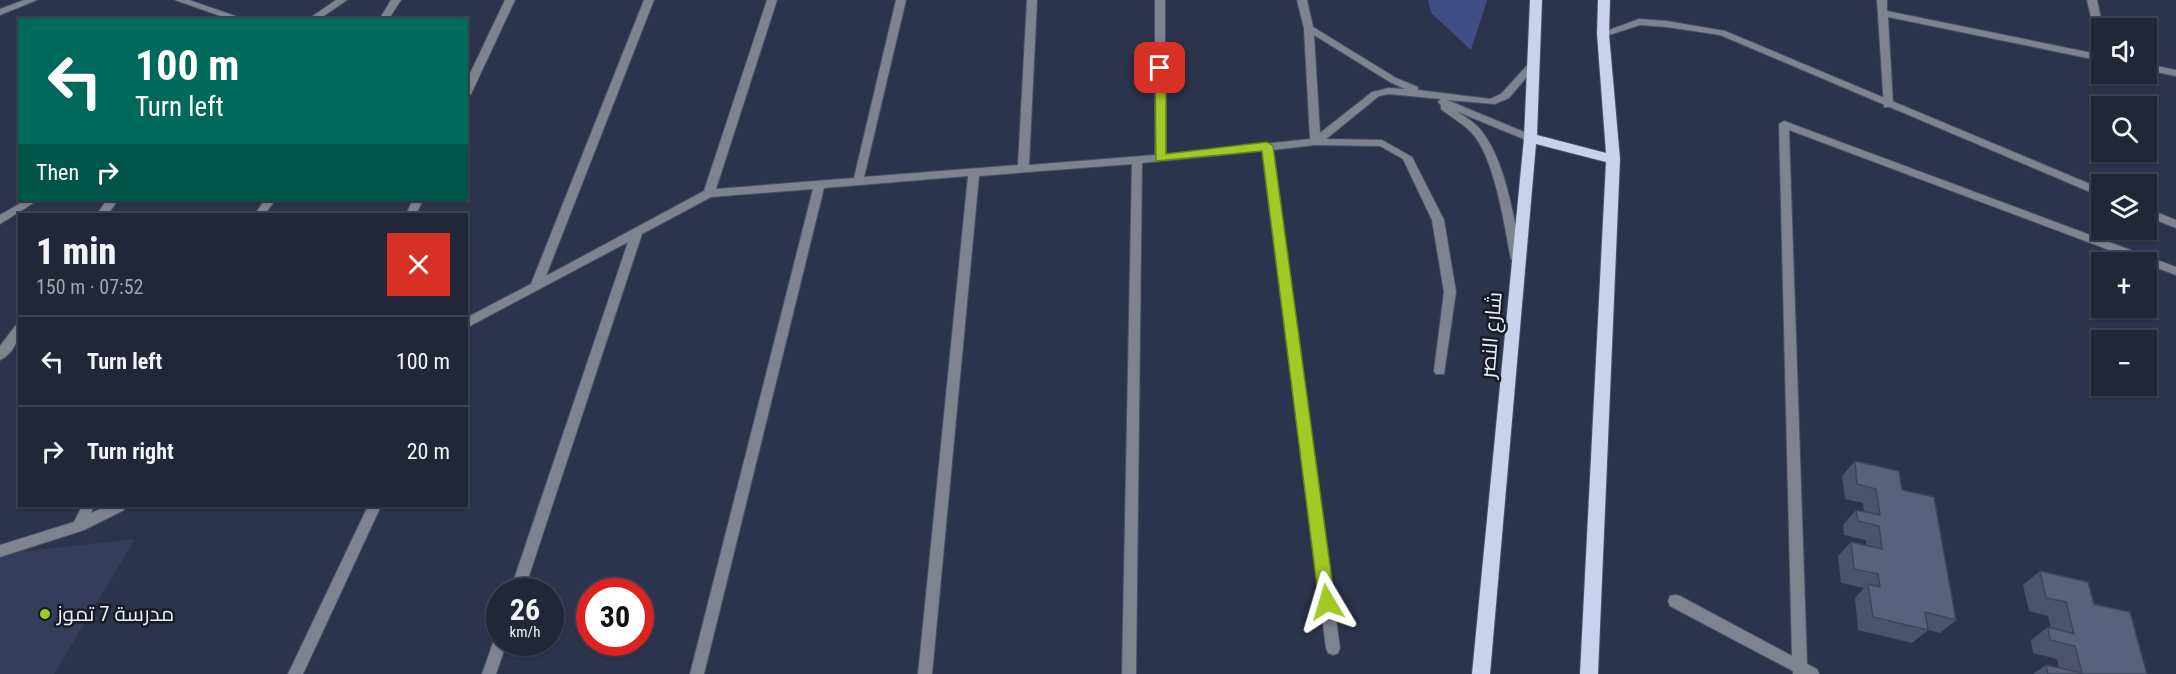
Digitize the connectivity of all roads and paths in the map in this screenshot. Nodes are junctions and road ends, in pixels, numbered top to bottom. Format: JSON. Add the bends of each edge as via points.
{"nodes":[{"id":1,"x":32,"y":0,"type":"edge"},
{"id":2,"x":180,"y":0,"type":"edge"},
{"id":3,"x":342,"y":0,"type":"edge"},
{"id":4,"x":396,"y":0,"type":"edge"},
{"id":5,"x":510,"y":0,"type":"edge"},
{"id":6,"x":649,"y":0,"type":"edge"},
{"id":7,"x":772,"y":0,"type":"edge"},
{"id":8,"x":901,"y":0,"type":"edge"},
{"id":9,"x":1032,"y":0,"type":"edge"},
{"id":10,"x":1161,"y":0,"type":"edge"},
{"id":11,"x":1302,"y":0,"type":"edge"},
{"id":12,"x":1536,"y":0,"type":"edge"},
{"id":13,"x":1604,"y":0,"type":"edge"},
{"id":14,"x":1882,"y":0,"type":"edge"},
{"id":15,"x":2092,"y":0,"type":"edge"},
{"id":16,"x":0,"y":12,"type":"edge"},
{"id":17,"x":1883,"y":14,"type":"junction"},
{"id":18,"x":237,"y":18,"type":"edge"},
{"id":19,"x":314,"y":18,"type":"edge"},
{"id":20,"x":385,"y":18,"type":"edge"},
{"id":21,"x":2096,"y":18,"type":"edge"},
{"id":22,"x":1309,"y":28,"type":"junction"},
{"id":23,"x":1604,"y":34,"type":"junction"},
{"id":24,"x":2091,"y":56,"type":"edge"},
{"id":25,"x":1533,"y":64,"type":"junction"},
{"id":26,"x":2157,"y":69,"type":"edge"},
{"id":27,"x":2176,"y":73,"type":"edge"},
{"id":28,"x":468,"y":90,"type":"edge"},
{"id":29,"x":1429,"y":96,"type":"junction"},
{"id":30,"x":1888,"y":105,"type":"junction"},
{"id":31,"x":1530,"y":138,"type":"junction"},
{"id":32,"x":1315,"y":142,"type":"junction"},
{"id":33,"x":1267,"y":146,"type":"junction"},
{"id":34,"x":1160,"y":158,"type":"junction"},
{"id":35,"x":1613,"y":159,"type":"junction"},
{"id":36,"x":1137,"y":160,"type":"junction"},
{"id":37,"x":1023,"y":169,"type":"junction"},
{"id":38,"x":974,"y":173,"type":"junction"},
{"id":39,"x":858,"y":182,"type":"junction"},
{"id":40,"x":819,"y":185,"type":"junction"},
{"id":41,"x":2091,"y":188,"type":"edge"},
{"id":42,"x":709,"y":193,"type":"junction"},
{"id":43,"x":31,"y":201,"type":"edge"},
{"id":44,"x":112,"y":201,"type":"edge"},
{"id":45,"x":103,"y":213,"type":"edge"},
{"id":46,"x":2157,"y":216,"type":"edge"},
{"id":47,"x":0,"y":220,"type":"edge"},
{"id":48,"x":2176,"y":224,"type":"edge"},
{"id":49,"x":637,"y":232,"type":"junction"},
{"id":50,"x":1518,"y":265,"type":"junction"},
{"id":51,"x":2176,"y":271,"type":"edge"},
{"id":52,"x":536,"y":286,"type":"junction"},
{"id":53,"x":468,"y":323,"type":"edge"},
{"id":54,"x":18,"y":331,"type":"edge"},
{"id":55,"x":0,"y":355,"type":"edge"},
{"id":56,"x":1440,"y":371,"type":"dead end"},
{"id":57,"x":88,"y":507,"type":"edge"},
{"id":58,"x":117,"y":507,"type":"edge"},
{"id":59,"x":374,"y":507,"type":"edge"},
{"id":60,"x":79,"y":526,"type":"junction"},
{"id":61,"x":0,"y":551,"type":"edge"},
{"id":62,"x":521,"y":578,"type":"edge"},
{"id":63,"x":1675,"y":601,"type":"dead end"},
{"id":64,"x":1333,"y":648,"type":"dead end"},
{"id":65,"x":495,"y":656,"type":"edge"},
{"id":66,"x":1804,"y":672,"type":"edge"},
{"id":67,"x":295,"y":674,"type":"edge"},
{"id":68,"x":489,"y":674,"type":"edge"},
{"id":69,"x":697,"y":674,"type":"edge"},
{"id":70,"x":925,"y":674,"type":"edge"},
{"id":71,"x":1129,"y":674,"type":"edge"},
{"id":72,"x":1481,"y":674,"type":"edge"},
{"id":73,"x":1588,"y":674,"type":"edge"}],
"edges":[{"from":1,"to":16,"type":"street"},
{"from":2,"to":18,"type":"street"},
{"from":3,"to":19,"type":"street"},
{"from":4,"to":20,"type":"street"},
{"from":5,"to":28,"type":"street"},
{"from":6,"to":52,"type":"street"},
{"from":7,"to":42,"type":"street"},
{"from":8,"to":39,"type":"street"},
{"from":9,"to":37,"type":"street"},
{"from":10,"to":34,"type":"street"},
{"from":11,"to":22,"type":"street"},
{"from":12,"to":25,"type":"main road","name":"شارع النصر"},
{"from":13,"to":23,"type":"main road"},
{"from":14,"to":17,"type":"street"},
{"from":15,"to":21,"type":"street"},
{"from":17,"to":24,"type":"street"},
{"from":17,"to":30,"type":"street"},
{"from":22,"to":29,"type":"street","via":[[1393,80]]},
{"from":22,"to":32,"type":"street"},
{"from":23,"to":30,"type":"street","via":[[1639,22],[1722,33]]},
{"from":23,"to":35,"type":"main road"},
{"from":25,"to":29,"type":"street","via":[[1498,100]]},
{"from":25,"to":31,"type":"main road","name":"شارع النصر"},
{"from":26,"to":27,"type":"street"},
{"from":29,"to":31,"type":"street"},
{"from":29,"to":32,"type":"street","via":[[1389,91],[1376,94]]},
{"from":29,"to":50,"type":"street","via":[[1476,131],[1484,146],[1503,197]]},
{"from":30,"to":41,"type":"street"},
{"from":31,"to":35,"type":"main road"},
{"from":31,"to":50,"type":"main road","name":"شارع النصر"},
{"from":32,"to":33,"type":"street"},
{"from":32,"to":56,"type":"street","via":[[1382,143],[1407,157],[1438,220],[1450,292]]},
{"from":33,"to":34,"type":"street"},
{"from":33,"to":64,"type":"street"},
{"from":34,"to":36,"type":"street"},
{"from":35,"to":73,"type":"main road"},
{"from":36,"to":37,"type":"street"},
{"from":36,"to":71,"type":"street"},
{"from":37,"to":38,"type":"street"},
{"from":38,"to":39,"type":"street"},
{"from":38,"to":70,"type":"street"},
{"from":39,"to":40,"type":"street"},
{"from":40,"to":42,"type":"street"},
{"from":40,"to":69,"type":"street"},
{"from":42,"to":49,"type":"street"},
{"from":43,"to":47,"type":"street"},
{"from":44,"to":45,"type":"street"},
{"from":46,"to":48,"type":"street"},
{"from":49,"to":52,"type":"street"},
{"from":49,"to":62,"type":"street"},
{"from":50,"to":72,"type":"main road","name":"شارع النصر"},
{"from":51,"to":66,"type":"street","via":[[1784,124]]},
{"from":52,"to":53,"type":"street"},
{"from":54,"to":55,"type":"street"},
{"from":57,"to":60,"type":"street"},
{"from":58,"to":60,"type":"street"},
{"from":59,"to":67,"type":"street"},
{"from":60,"to":61,"type":"street"},
{"from":63,"to":66,"type":"street"},
{"from":65,"to":68,"type":"street"}]}
